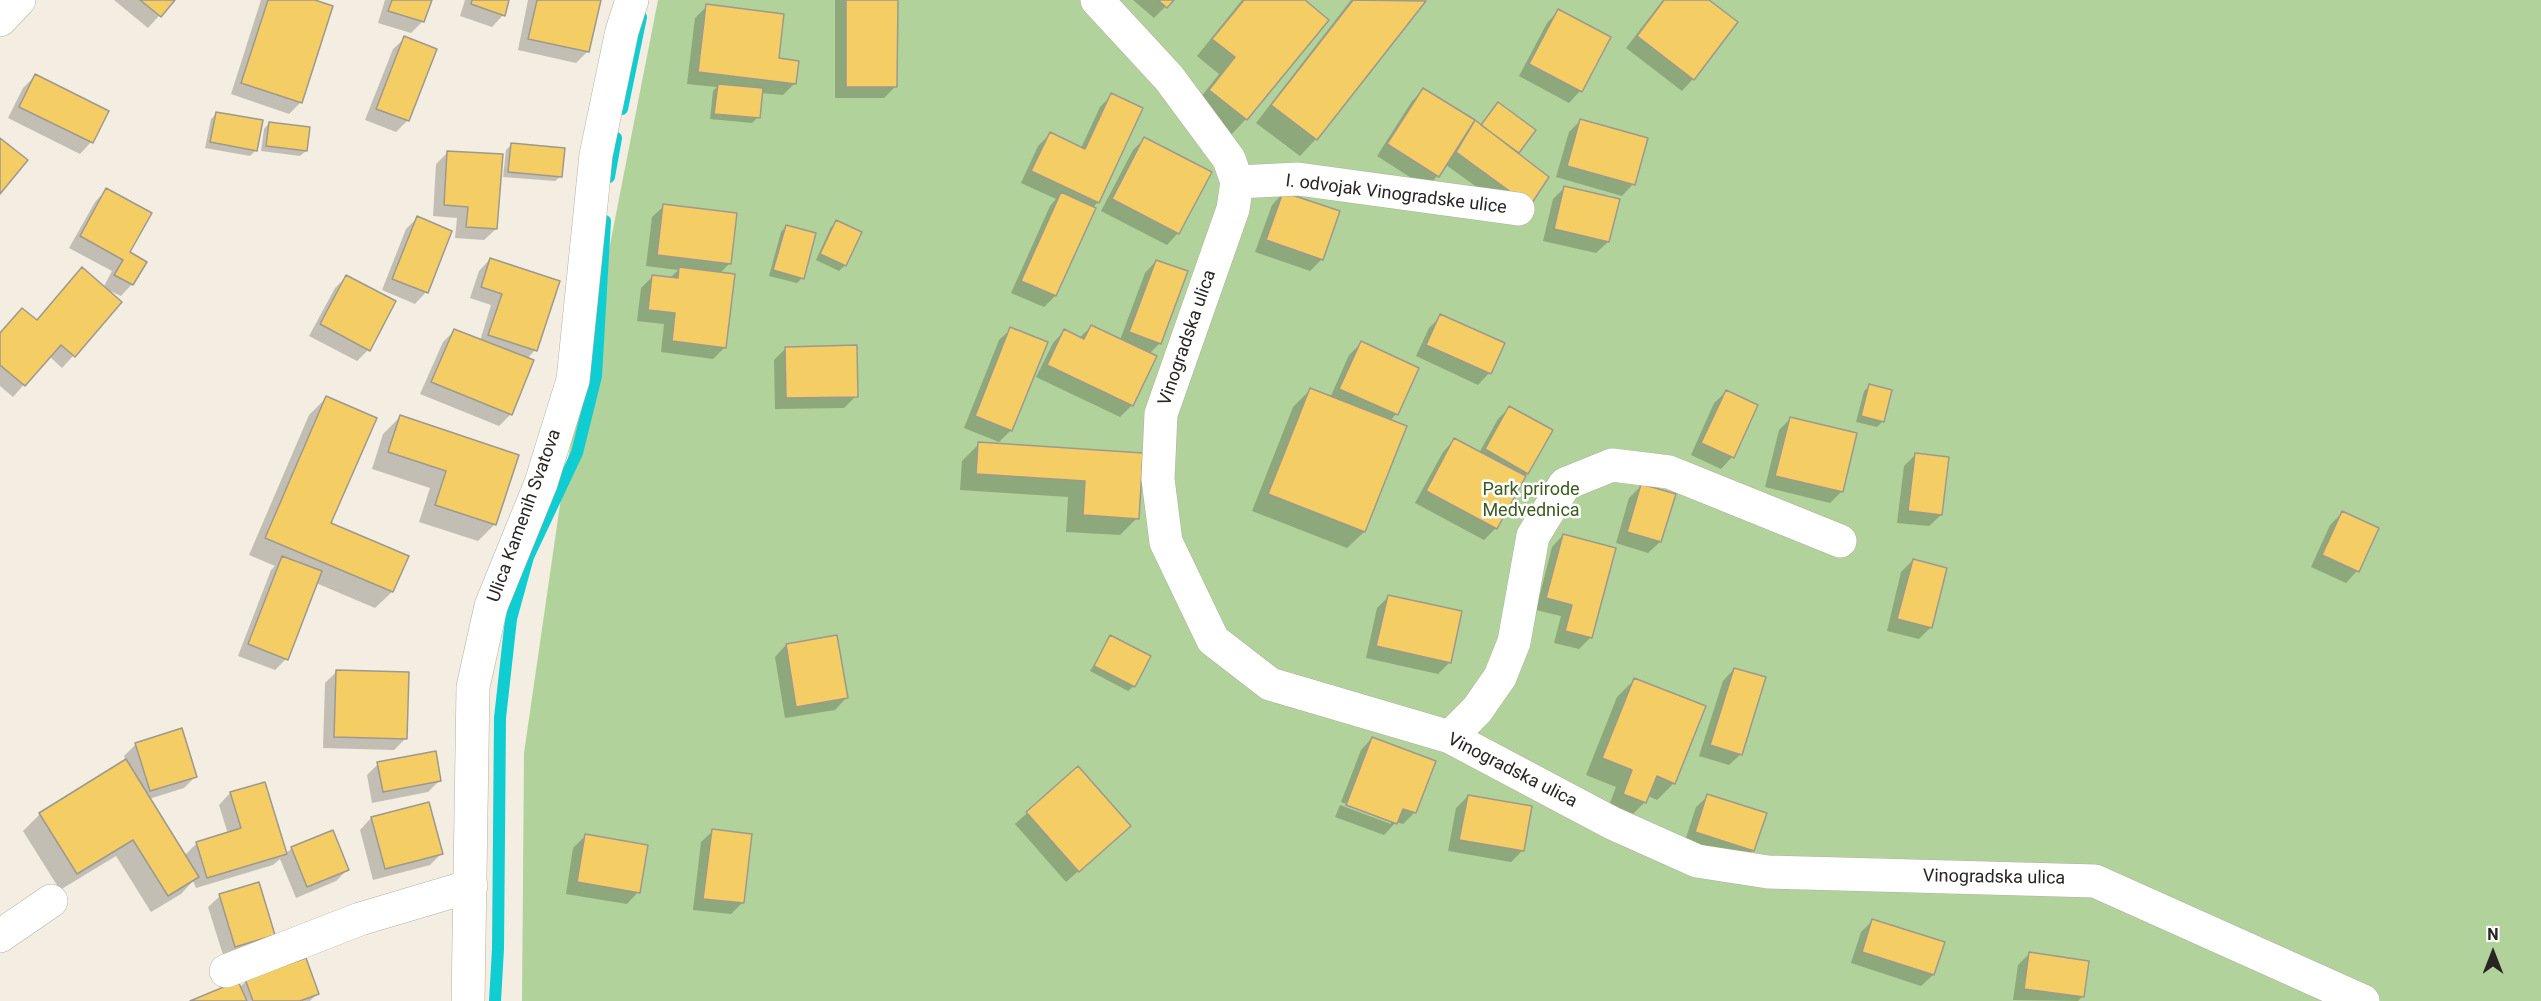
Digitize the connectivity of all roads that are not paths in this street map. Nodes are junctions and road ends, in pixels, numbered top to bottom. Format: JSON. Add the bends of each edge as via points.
{"nodes":[{"id":1,"x":19,"y":0,"type":"edge"},
{"id":2,"x":632,"y":0,"type":"edge"},
{"id":3,"x":1097,"y":0,"type":"edge"},
{"id":4,"x":0,"y":20,"type":"edge"},
{"id":5,"x":1237,"y":182,"type":"junction"},
{"id":6,"x":1518,"y":209,"type":"dead end"},
{"id":7,"x":1840,"y":541,"type":"dead end"},
{"id":8,"x":1450,"y":737,"type":"junction"},
{"id":9,"x":471,"y":886,"type":"junction"},
{"id":10,"x":51,"y":901,"type":"dead end"},
{"id":11,"x":0,"y":936,"type":"edge"},
{"id":12,"x":226,"y":971,"type":"dead end"},
{"id":13,"x":468,"y":1001,"type":"edge"},
{"id":14,"x":2363,"y":1001,"type":"edge"}],
"edges":[{"from":1,"to":4,"type":"street"},
{"from":2,"to":9,"type":"street","name":"Ulica Kamenih Svatova","via":[[596,155],[573,380],[541,483],[491,606],[473,687]]},
{"from":3,"to":5,"type":"street","via":[[1169,78],[1229,159]]},
{"from":5,"to":6,"type":"street","name":"I. odvojak Vinogradske ulice","via":[[1298,179]]},
{"from":5,"to":8,"type":"street","name":"Vinogradska ulica","via":[[1229,219],[1161,414],[1158,479],[1166,542],[1213,640],[1270,684]]},
{"from":7,"to":8,"type":"street","via":[[1669,472],[1612,465],[1565,484],[1533,536],[1514,642],[1500,677],[1477,710]]},
{"from":8,"to":14,"type":"street","name":"Vinogradska ulica","via":[[1612,823],[1697,861],[1768,873],[2095,881]]},
{"from":9,"to":12,"type":"street","via":[[360,919]]},
{"from":9,"to":13,"type":"street","name":"Ulica Kamenih Svatova"},
{"from":10,"to":11,"type":"street"}]}
